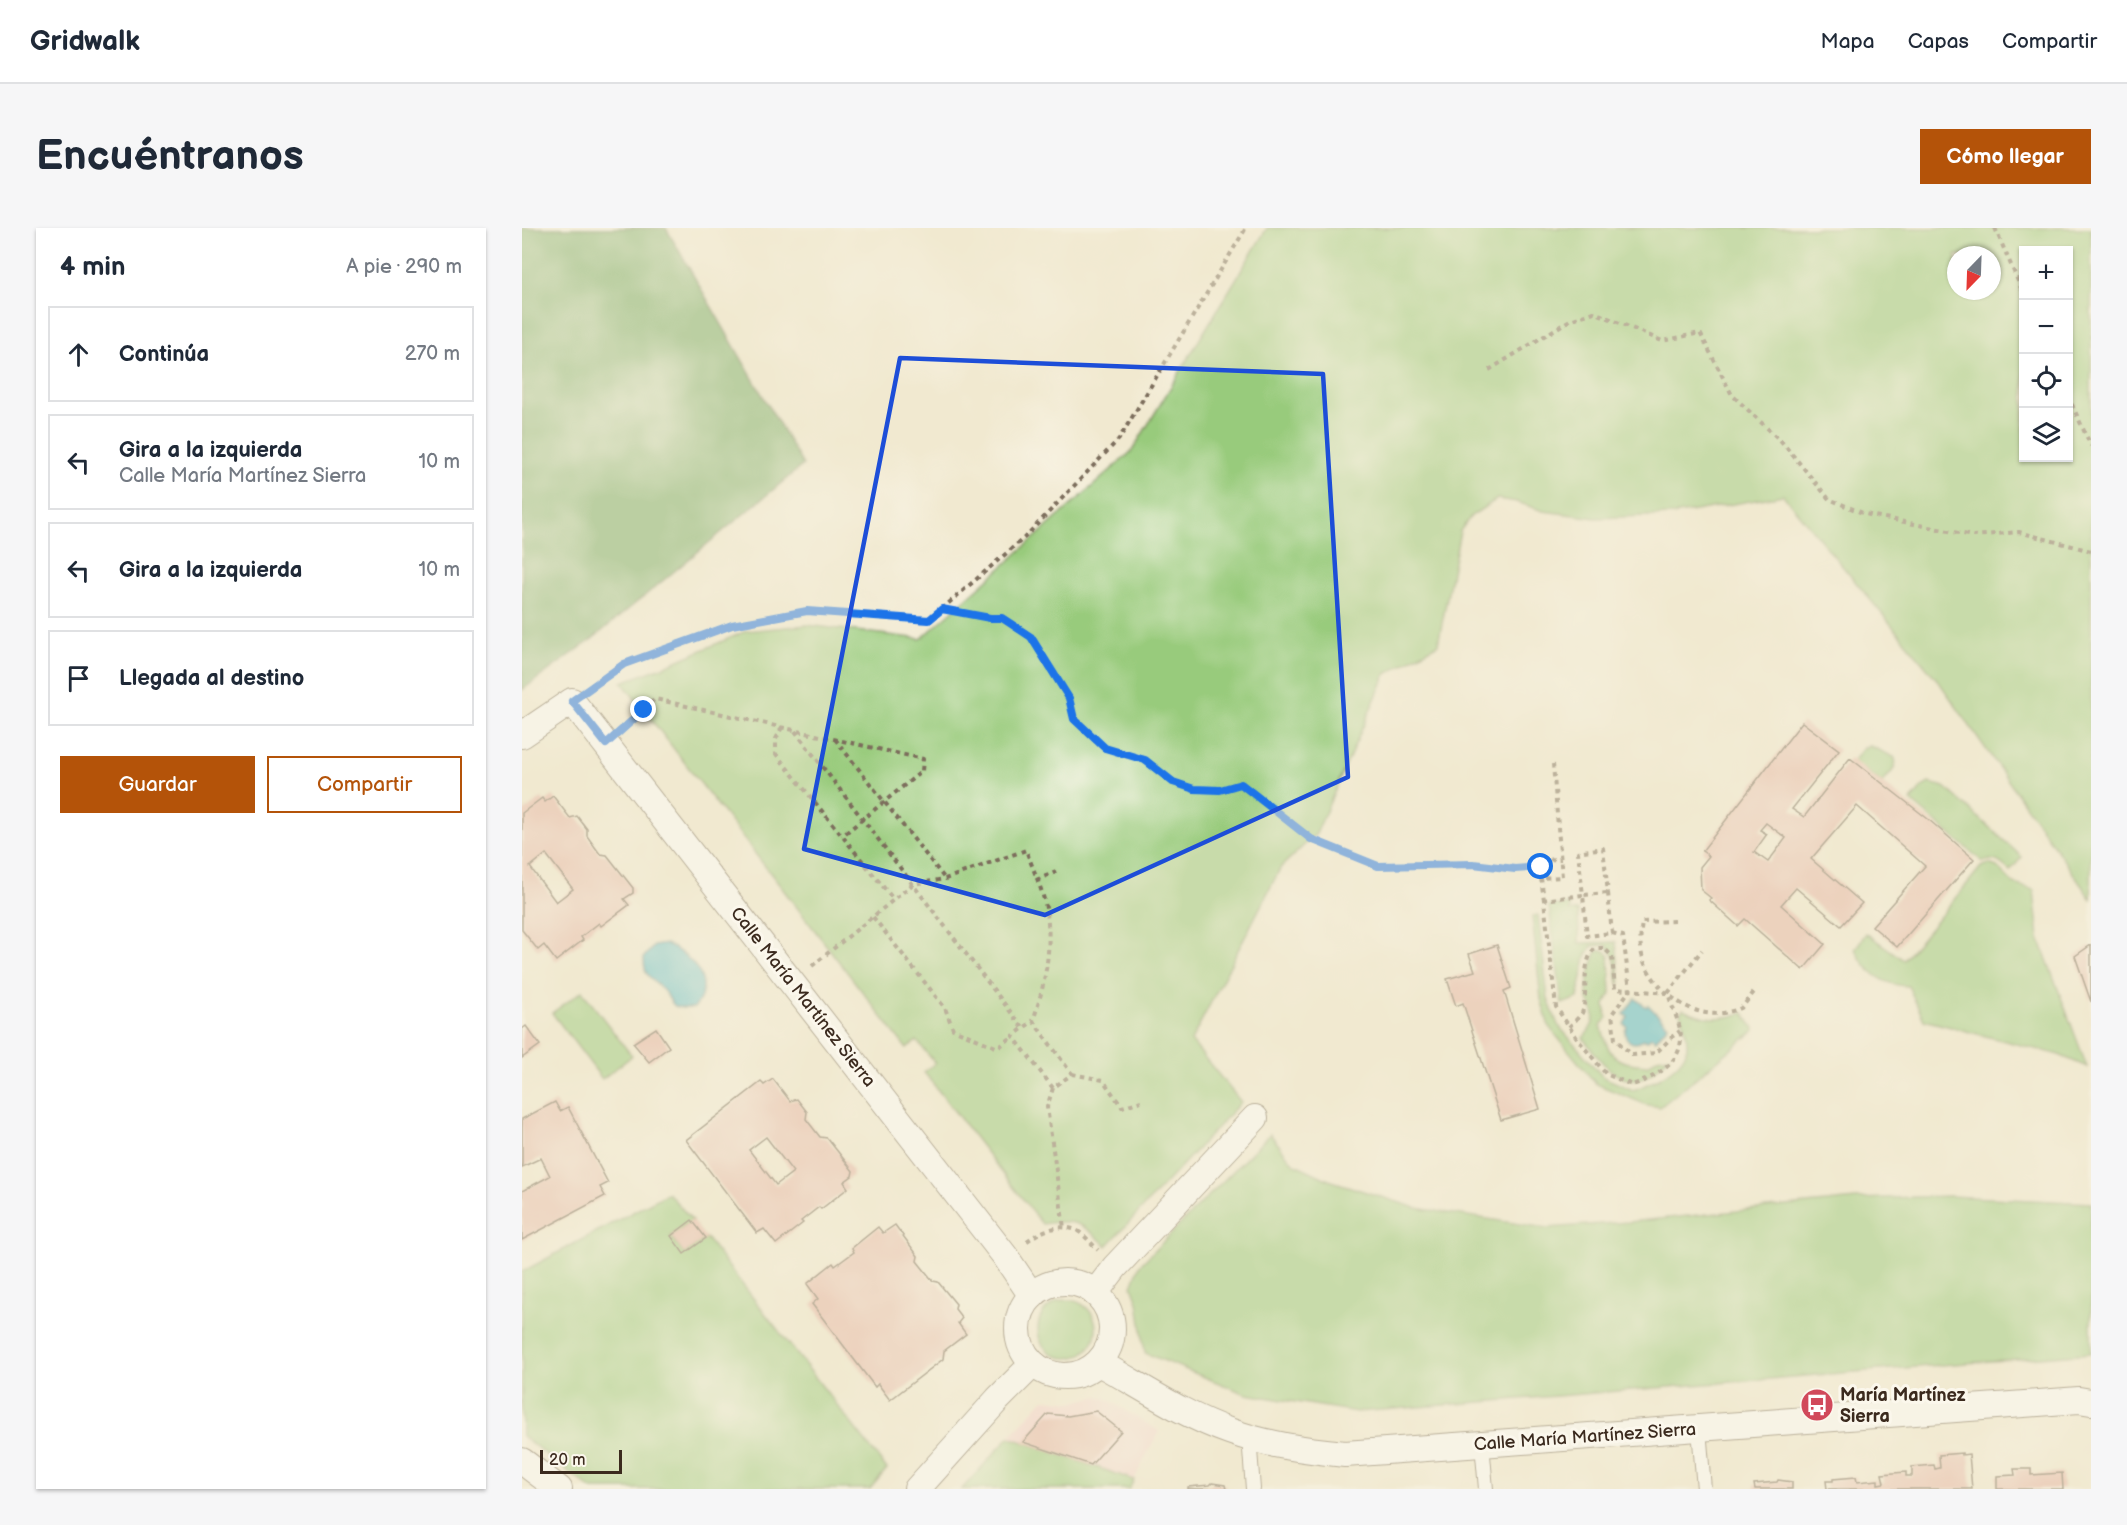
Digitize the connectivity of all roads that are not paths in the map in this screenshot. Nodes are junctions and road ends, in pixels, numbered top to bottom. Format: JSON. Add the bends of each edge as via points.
{"nodes":[{"id":1,"x":522,"y":735,"type":"edge"},
{"id":2,"x":1256,"y":1118,"type":"dead end"},
{"id":3,"x":1095,"y":1293,"type":"junction"},
{"id":4,"x":1032,"y":1296,"type":"junction"},
{"id":5,"x":1099,"y":1363,"type":"junction"},
{"id":6,"x":1033,"y":1364,"type":"junction"},
{"id":7,"x":2091,"y":1401,"type":"edge"},
{"id":8,"x":1699,"y":1428,"type":"junction"},
{"id":9,"x":1249,"y":1437,"type":"junction"},
{"id":10,"x":1482,"y":1444,"type":"junction"},
{"id":11,"x":522,"y":1461,"type":"edge"},
{"id":12,"x":559,"y":1489,"type":"edge"},
{"id":13,"x":916,"y":1489,"type":"edge"},
{"id":14,"x":1253,"y":1489,"type":"edge"},
{"id":15,"x":1486,"y":1489,"type":"edge"},
{"id":16,"x":1704,"y":1489,"type":"edge"}],
"edges":[{"from":1,"to":4,"type":"street","name":"Calle María Martínez Sierra","via":[[572,701],[1005,1256]]},
{"from":2,"to":3,"type":"street"},
{"from":3,"to":4,"type":"street","via":[[1070,1282],[1043,1287]]},
{"from":3,"to":5,"type":"street","via":[[1112,1319],[1113,1335]]},
{"from":4,"to":6,"type":"street","via":[[1018,1322],[1019,1338]]},
{"from":5,"to":6,"type":"street","via":[[1074,1376],[1045,1372]]},
{"from":5,"to":9,"type":"street","name":"Calle María Martínez Sierra","via":[[1169,1404]]},
{"from":6,"to":13,"type":"street"},
{"from":7,"to":8,"type":"street","name":"Calle María Martínez Sierra"},
{"from":8,"to":10,"type":"street","name":"Calle María Martínez Sierra"},
{"from":8,"to":16,"type":"lane"},
{"from":9,"to":10,"type":"street","name":"Calle María Martínez Sierra","via":[[1284,1447],[1346,1454]]},
{"from":9,"to":14,"type":"lane"},
{"from":10,"to":15,"type":"lane"},
{"from":11,"to":12,"type":"street"}]}
